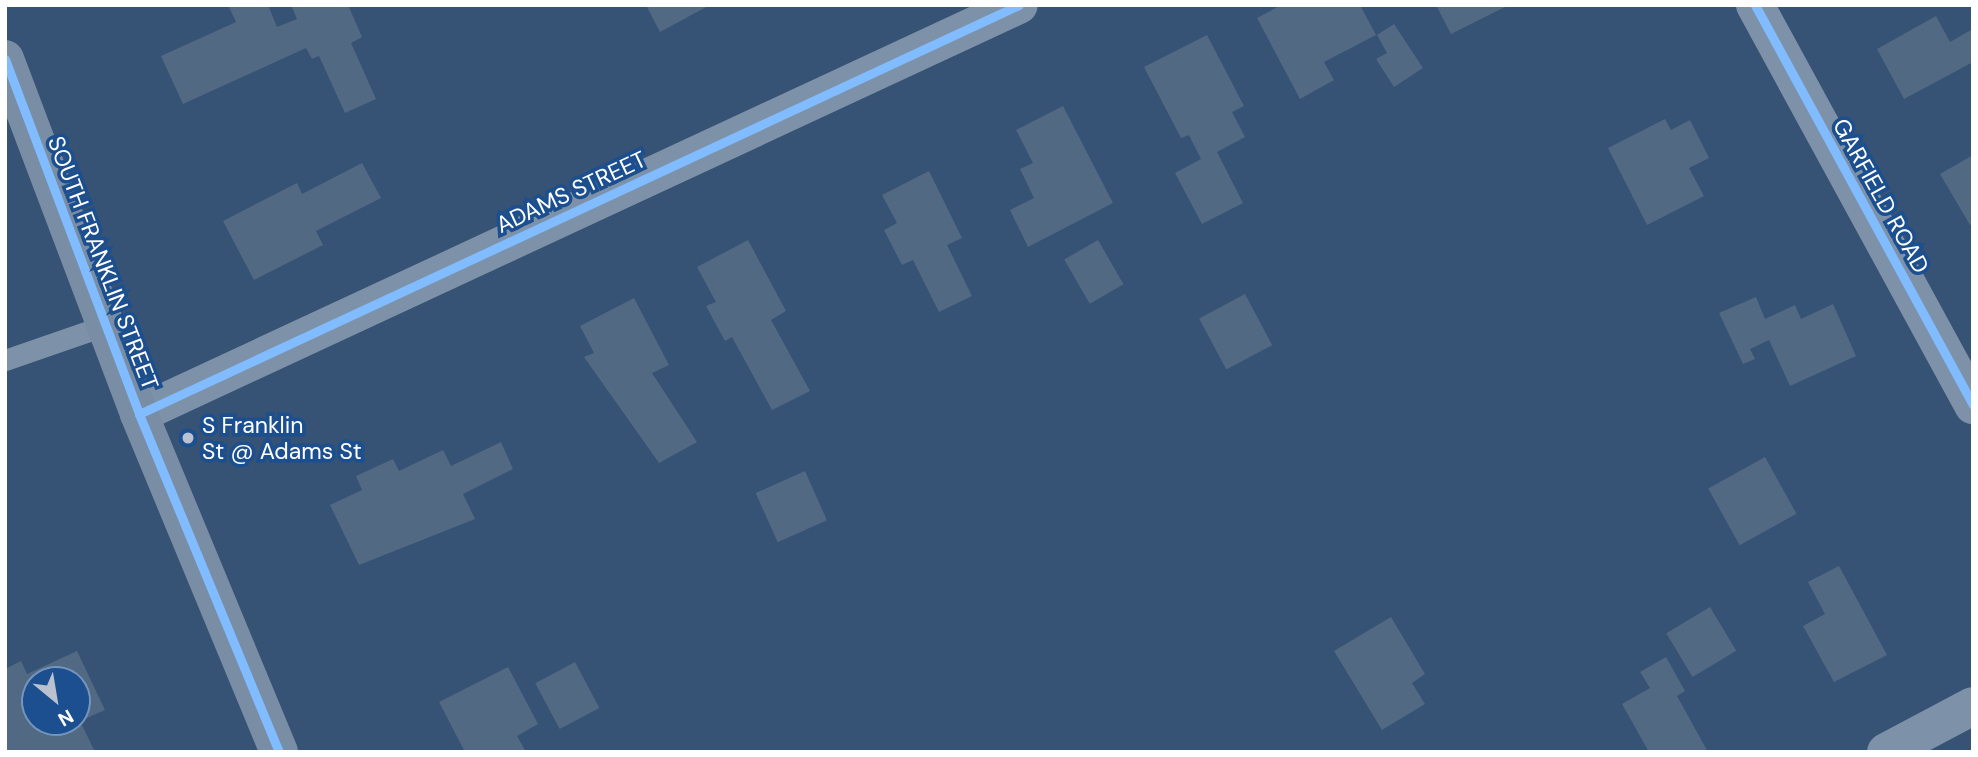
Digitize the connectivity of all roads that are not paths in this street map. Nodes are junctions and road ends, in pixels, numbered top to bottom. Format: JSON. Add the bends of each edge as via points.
{"nodes":[{"id":1,"x":1019,"y":5,"type":"edge"},
{"id":2,"x":1755,"y":5,"type":"edge"},
{"id":3,"x":5,"y":59,"type":"edge"},
{"id":4,"x":106,"y":325,"type":"junction"},
{"id":5,"x":5,"y":360,"type":"edge"},
{"id":6,"x":1973,"y":405,"type":"edge"},
{"id":7,"x":139,"y":414,"type":"junction"},
{"id":8,"x":1973,"y":706,"type":"edge"},
{"id":9,"x":279,"y":752,"type":"edge"},
{"id":10,"x":1886,"y":752,"type":"edge"}],
"edges":[{"from":1,"to":7,"type":"street","name":"ADAMS STREET"},
{"from":2,"to":6,"type":"street","name":"GARFIELD ROAD"},
{"from":3,"to":4,"type":"main road","name":"SOUTH FRANKLIN STREET"},
{"from":4,"to":5,"type":"lane"},
{"from":4,"to":7,"type":"main road","name":"SOUTH FRANKLIN STREET"},
{"from":7,"to":9,"type":"main road","name":"SOUTH FRANKLIN STREET"},
{"from":8,"to":10,"type":"street"}]}
